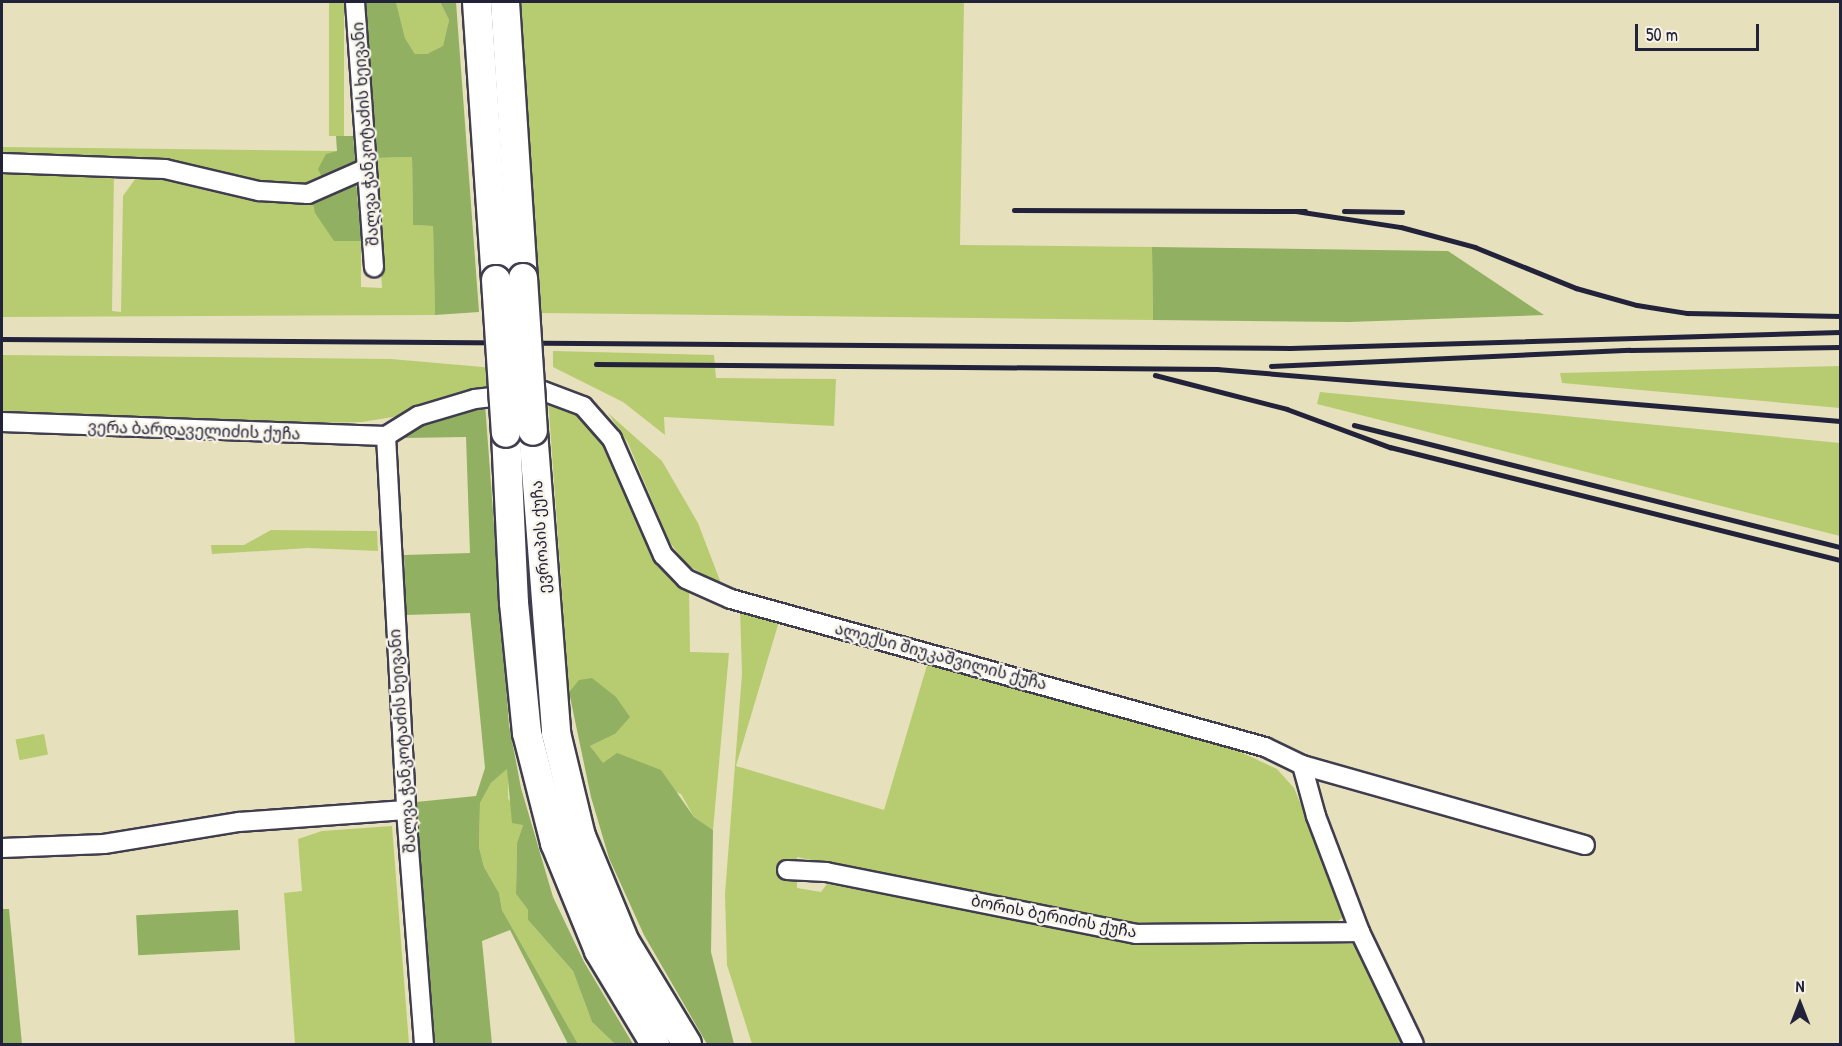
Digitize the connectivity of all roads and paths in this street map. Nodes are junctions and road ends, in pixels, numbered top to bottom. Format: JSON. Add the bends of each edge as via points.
{"nodes":[{"id":1,"x":355,"y":2,"type":"edge"},
{"id":2,"x":477,"y":2,"type":"edge"},
{"id":3,"x":505,"y":2,"type":"edge"},
{"id":4,"x":2,"y":163,"type":"edge"},
{"id":5,"x":367,"y":168,"type":"junction"},
{"id":6,"x":374,"y":267,"type":"dead end"},
{"id":7,"x":509,"y":280,"type":"junction"},
{"id":8,"x":2,"y":422,"type":"edge"},
{"id":9,"x":519,"y":432,"type":"junction"},
{"id":10,"x":386,"y":436,"type":"junction"},
{"id":11,"x":1302,"y":765,"type":"junction"},
{"id":12,"x":406,"y":810,"type":"junction"},
{"id":13,"x":1585,"y":845,"type":"dead end"},
{"id":14,"x":2,"y":849,"type":"edge"},
{"id":15,"x":787,"y":870,"type":"dead end"},
{"id":16,"x":1360,"y":932,"type":"junction"},
{"id":17,"x":424,"y":1044,"type":"edge"},
{"id":18,"x":655,"y":1044,"type":"edge"},
{"id":19,"x":687,"y":1044,"type":"edge"},
{"id":20,"x":1414,"y":1044,"type":"edge"}],
"edges":[{"from":1,"to":5,"type":"street","name":"შალვა ჭანკოტაძის ხეივანი"},
{"from":2,"to":7,"type":"main road","name":"ევროპის ქუჩა"},
{"from":3,"to":7,"type":"main road","name":"ევროპის ქუჩა"},
{"from":4,"to":5,"type":"street","via":[[165,169],[259,191],[308,194]]},
{"from":5,"to":6,"type":"street","name":"შალვა ჭანკოტაძის ხეივანი"},
{"from":7,"to":9,"type":"main road","name":"ევროპის ქუჩა","bridge":true},
{"from":8,"to":10,"type":"street","name":"ვერა ბარდაველიძის ქუჩა"},
{"from":9,"to":18,"type":"main road","name":"ევროპის ქუჩა","via":[[514,603],[527,733],[555,843],[599,951]]},
{"from":9,"to":19,"type":"main road","name":"ევროპის ქუჩა","via":[[556,733],[581,836],[625,942]]},
{"from":10,"to":11,"type":"street","name":"ალექსი შიუკაშვილის ქუჩა","via":[[418,416],[475,399],[543,391],[583,406],[612,440],[663,555],[686,579],[731,599],[1265,747]]},
{"from":10,"to":12,"type":"street","name":"შალვა ჭანკოტაძის ხეივანი"},
{"from":11,"to":13,"type":"street","name":"ალექსი შიუკაშვილის ქუჩა"},
{"from":11,"to":16,"type":"street","via":[[1316,816]]},
{"from":12,"to":14,"type":"street","via":[[239,822],[104,844]]},
{"from":12,"to":17,"type":"street","name":"შალვა ჭანკოტაძის ხეივანი"},
{"from":15,"to":16,"type":"street","name":"ბორის ბერიძის ქუჩა","via":[[872,881],[1136,934]]},
{"from":16,"to":20,"type":"street"}]}
